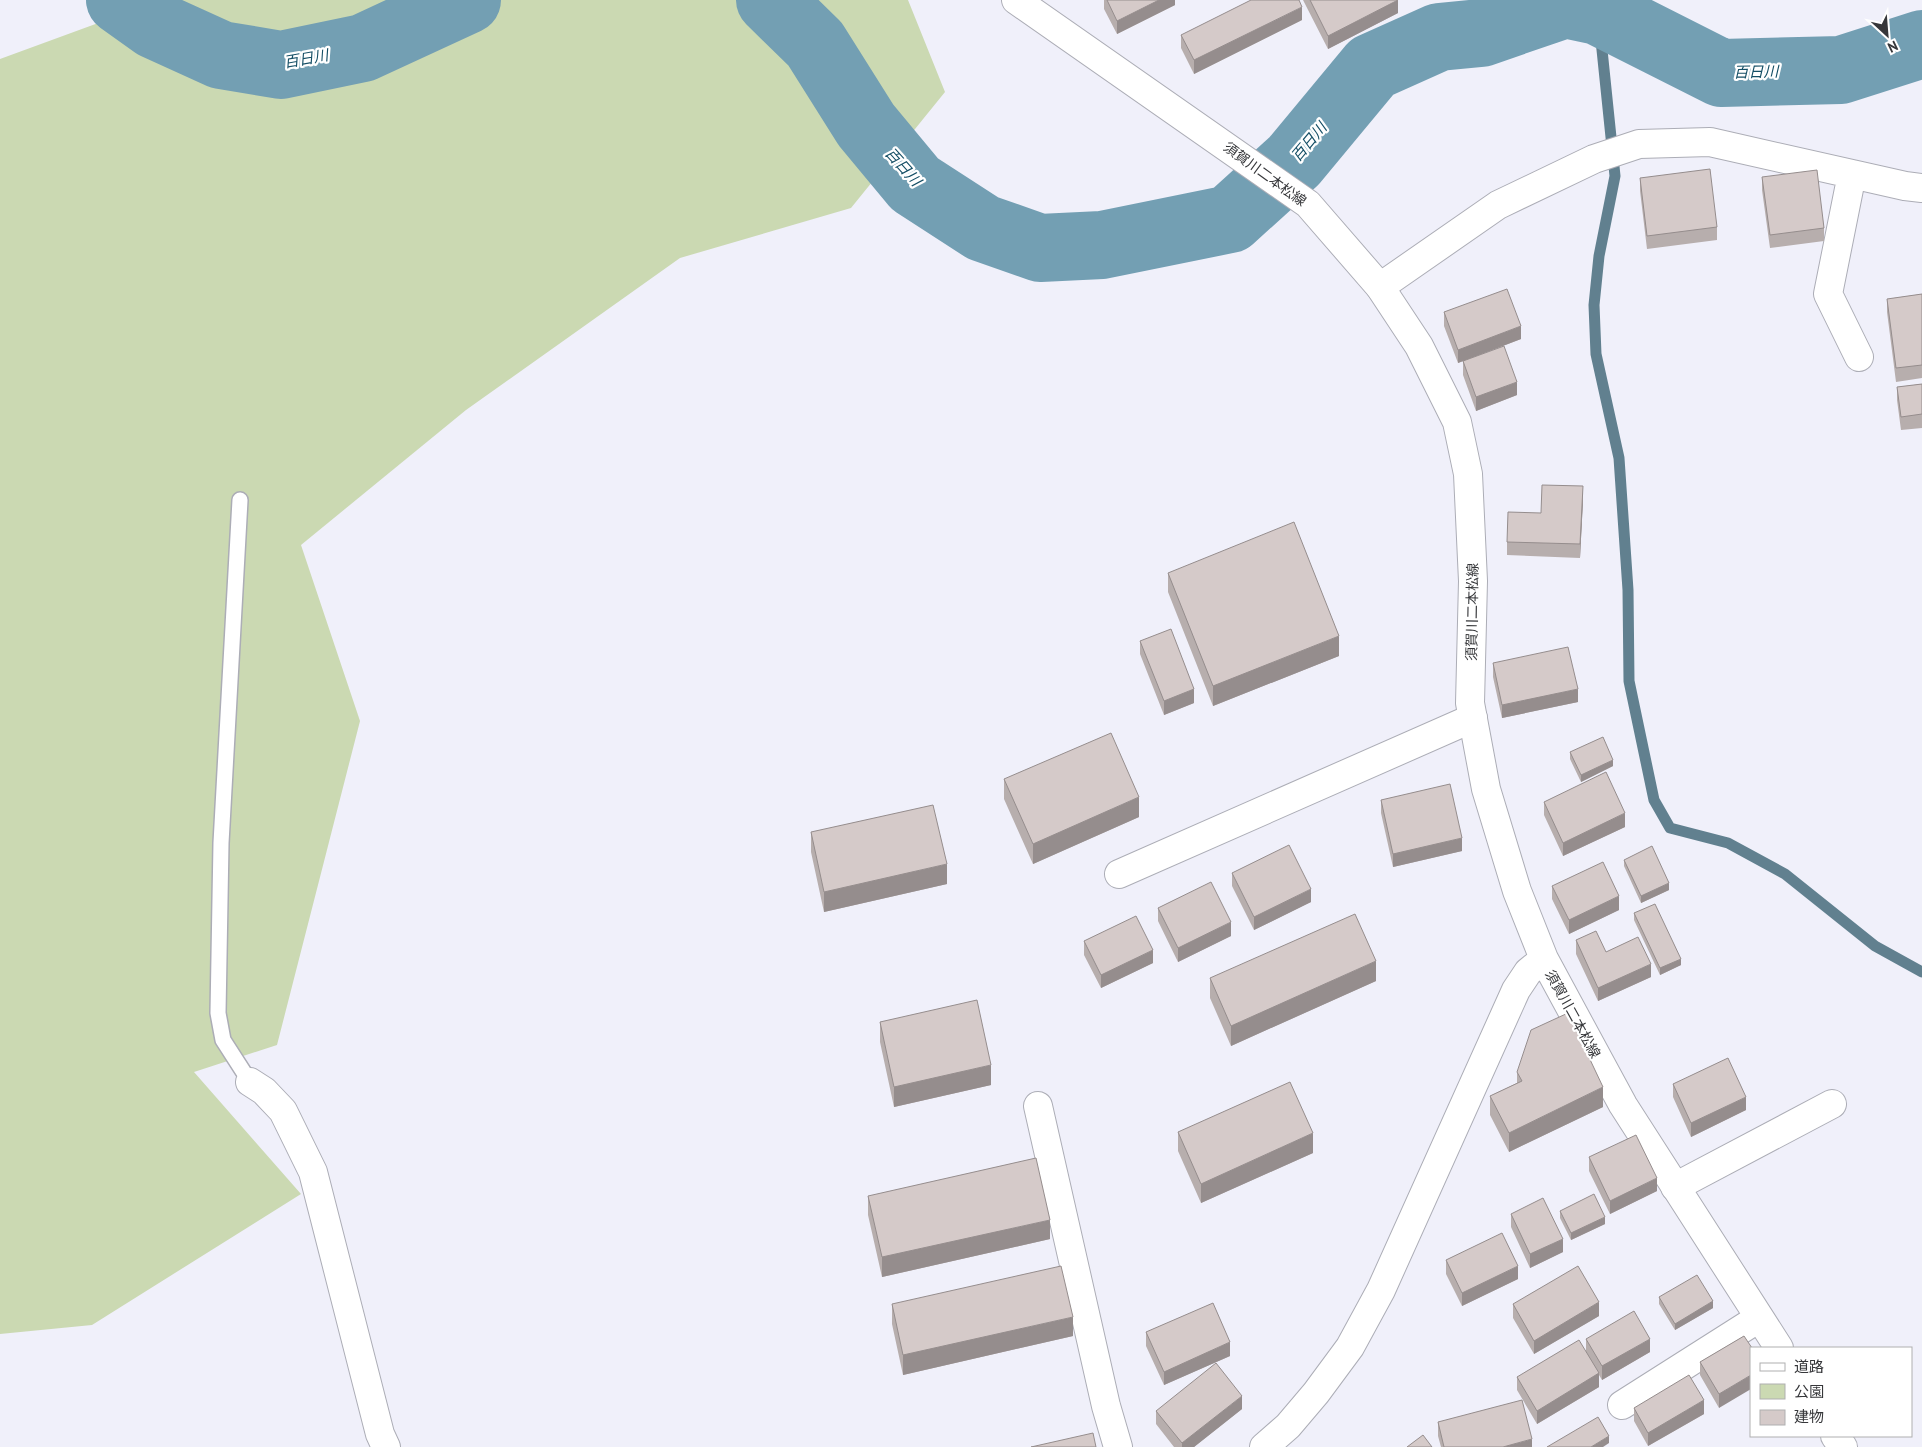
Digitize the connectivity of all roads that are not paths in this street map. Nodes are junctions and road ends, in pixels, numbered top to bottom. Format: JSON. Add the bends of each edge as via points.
{"nodes":[{"id":1,"x":1016,"y":0,"type":"edge"},
{"id":2,"x":1852,"y":174,"type":"junction"},
{"id":3,"x":1922,"y":188,"type":"edge"},
{"id":4,"x":1380,"y":287,"type":"junction"},
{"id":5,"x":1859,"y":357,"type":"dead end"},
{"id":6,"x":240,"y":500,"type":"dead end"},
{"id":7,"x":1473,"y":718,"type":"junction"},
{"id":8,"x":1119,"y":874,"type":"dead end"},
{"id":9,"x":1544,"y":959,"type":"junction"},
{"id":10,"x":250,"y":1082,"type":"joint"},
{"id":11,"x":1832,"y":1104,"type":"dead end"},
{"id":12,"x":1038,"y":1106,"type":"dead end"},
{"id":13,"x":1676,"y":1186,"type":"junction"},
{"id":14,"x":1759,"y":1318,"type":"junction"},
{"id":15,"x":1778,"y":1347,"type":"edge"},
{"id":16,"x":1622,"y":1405,"type":"dead end"},
{"id":17,"x":386,"y":1447,"type":"edge"},
{"id":18,"x":1118,"y":1447,"type":"edge"},
{"id":19,"x":1264,"y":1447,"type":"edge"}],
"edges":[{"from":1,"to":4,"type":"street","name":"須賀川二本松線","via":[[1308,204]]},
{"from":2,"to":3,"type":"street"},
{"from":2,"to":4,"type":"street","via":[[1710,142],[1639,144],[1594,159],[1498,205]]},
{"from":2,"to":5,"type":"street","via":[[1828,294]]},
{"from":4,"to":7,"type":"street","name":"須賀川二本松線","via":[[1419,346],[1459,430],[1468,474],[1472,552],[1470,703]]},
{"from":6,"to":10,"type":"lane","via":[[221,843],[218,1013],[223,1040]]},
{"from":7,"to":8,"type":"street"},
{"from":7,"to":9,"type":"street","name":"須賀川二本松線","via":[[1486,789],[1517,891]]},
{"from":9,"to":13,"type":"street","name":"須賀川二本松線","via":[[1623,1105]]},
{"from":9,"to":19,"type":"street","via":[[1528,972],[1516,990],[1381,1290],[1350,1347],[1288,1426]]},
{"from":10,"to":17,"type":"street","via":[[283,1111],[313,1172]]},
{"from":11,"to":13,"type":"street"},
{"from":12,"to":18,"type":"street"},
{"from":13,"to":14,"type":"street","name":"須賀川二本松線"},
{"from":14,"to":15,"type":"street","name":"須賀川二本松線"},
{"from":14,"to":16,"type":"street"}]}
